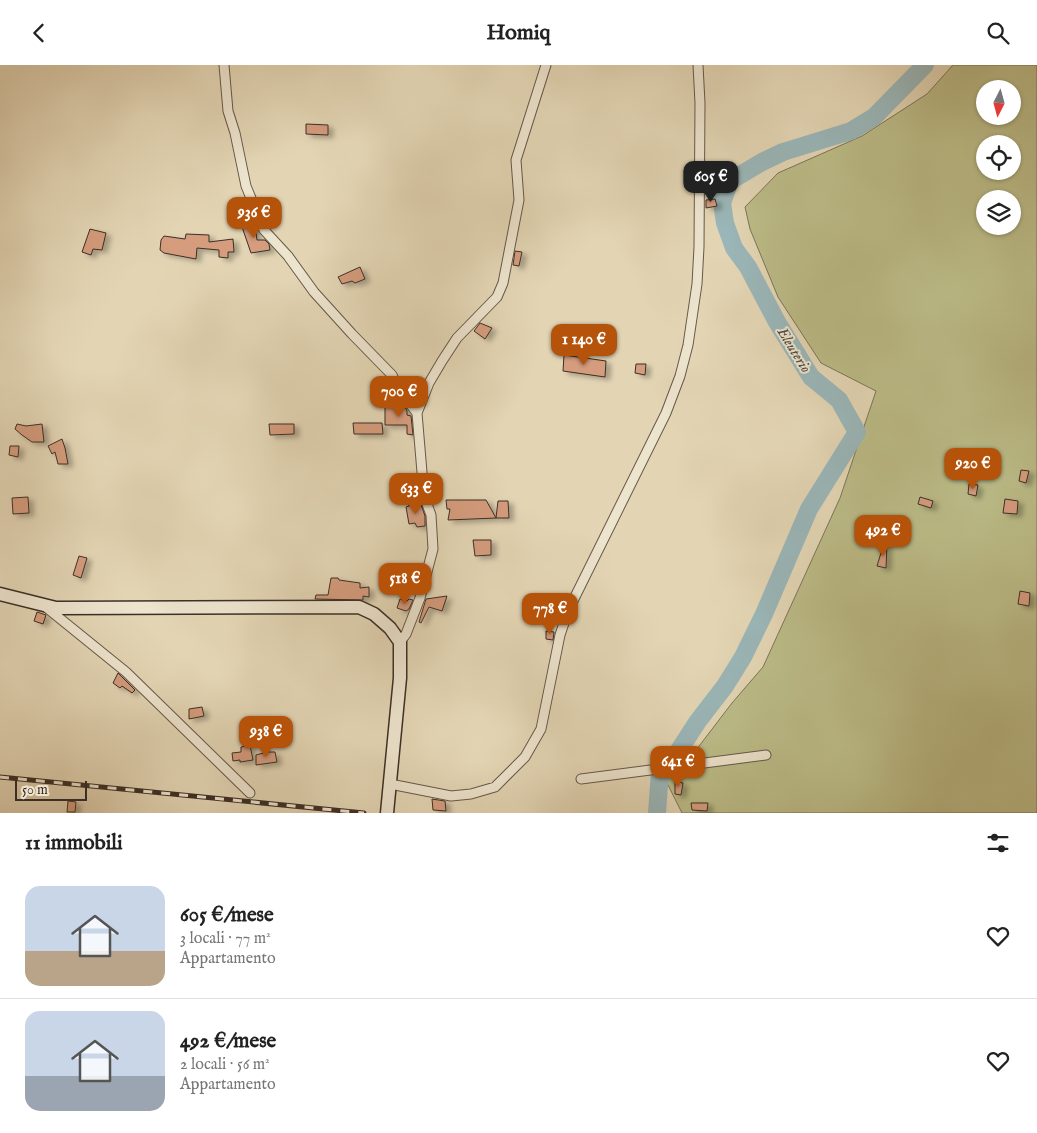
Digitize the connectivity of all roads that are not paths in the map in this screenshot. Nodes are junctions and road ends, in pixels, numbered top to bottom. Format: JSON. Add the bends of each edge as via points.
{"nodes":[{"id":1,"x":224,"y":65,"type":"edge"},
{"id":2,"x":546,"y":65,"type":"edge"},
{"id":3,"x":698,"y":65,"type":"edge"},
{"id":4,"x":417,"y":413,"type":"junction"},
{"id":5,"x":0,"y":595,"type":"edge"},
{"id":6,"x":42,"y":604,"type":"junction"},
{"id":7,"x":400,"y":642,"type":"junction"},
{"id":8,"x":766,"y":755,"type":"dead end"},
{"id":9,"x":580,"y":779,"type":"dead end"},
{"id":10,"x":390,"y":784,"type":"junction"},
{"id":11,"x":250,"y":793,"type":"dead end"},
{"id":12,"x":388,"y":808,"type":"edge"}],
"edges":[{"from":1,"to":4,"type":"street","via":[[228,111],[246,186],[264,230],[288,256],[314,293],[392,375]]},
{"from":2,"to":4,"type":"street","via":[[516,159],[519,200],[503,283],[497,297],[458,338],[442,361]]},
{"from":3,"to":10,"type":"street","via":[[699,247],[688,345],[666,413],[568,611],[541,729],[525,757],[495,787],[452,796]]},
{"from":4,"to":7,"type":"street","via":[[424,496],[431,515],[433,549],[420,597]]},
{"from":5,"to":6,"type":"street"},
{"from":6,"to":7,"type":"street","via":[[56,607],[359,607],[374,614]]},
{"from":6,"to":11,"type":"street","via":[[126,672]]},
{"from":7,"to":10,"type":"street","via":[[400,678]]},
{"from":8,"to":9,"type":"street"},
{"from":10,"to":12,"type":"street"}]}
